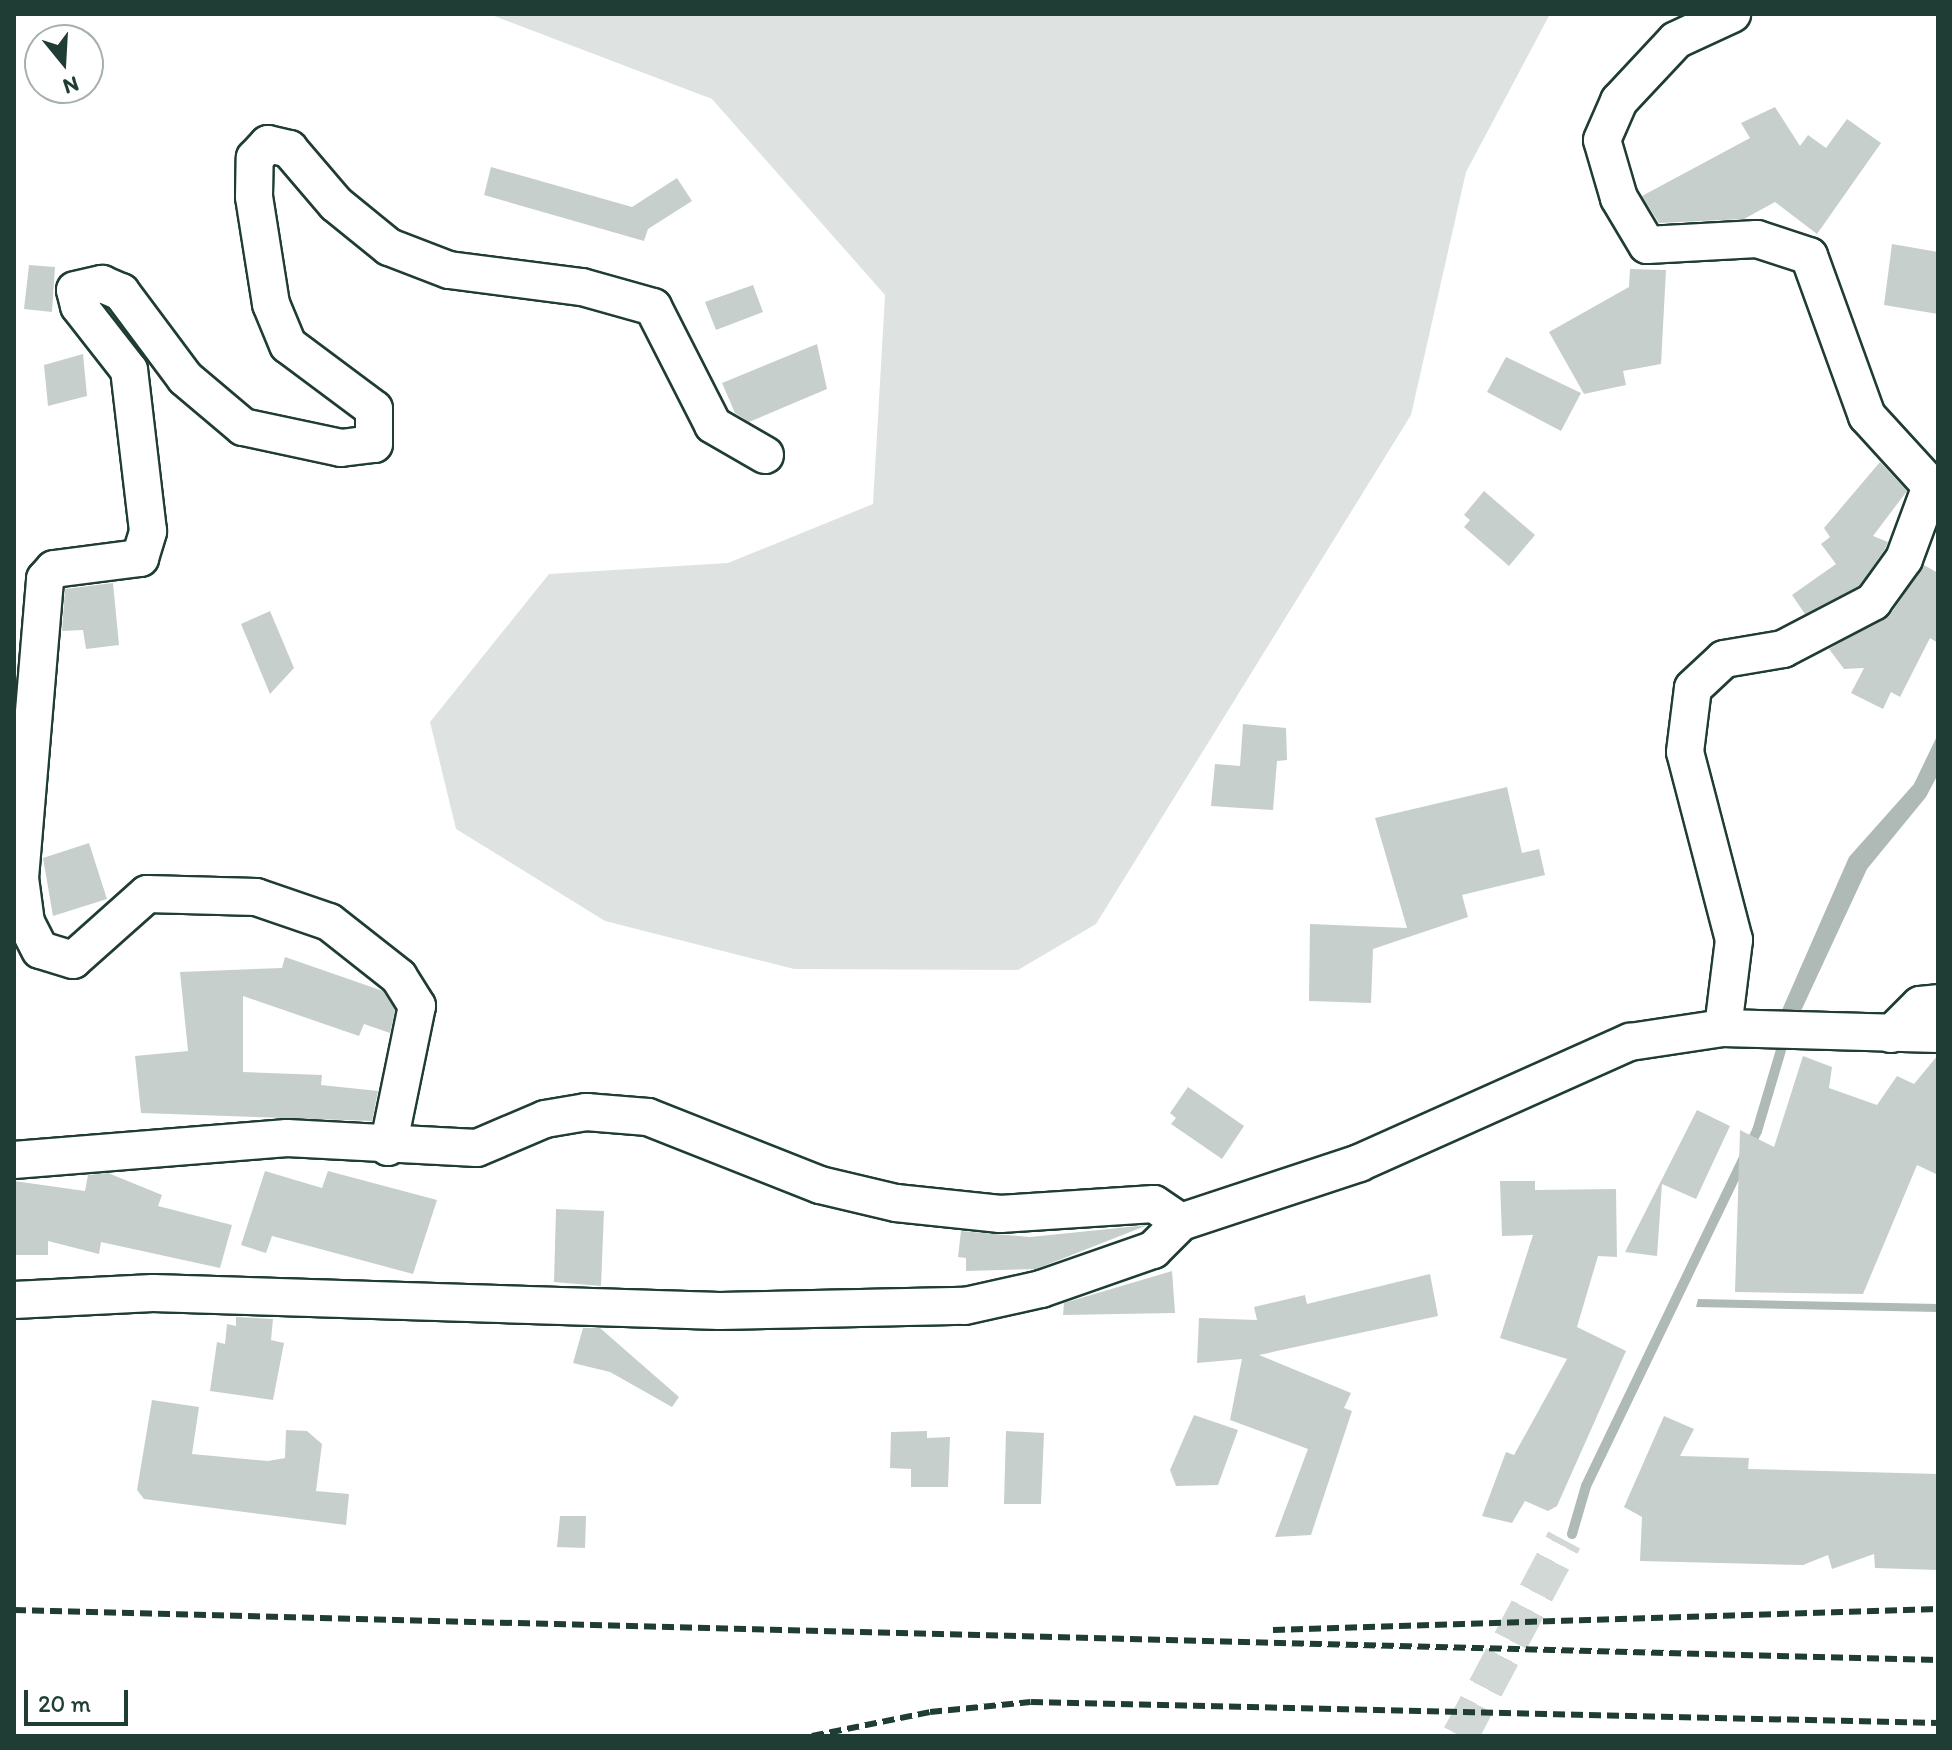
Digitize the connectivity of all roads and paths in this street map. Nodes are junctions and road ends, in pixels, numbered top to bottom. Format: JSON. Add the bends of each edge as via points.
{"nodes":[{"id":1,"x":1732,"y":14,"type":"edge"},
{"id":2,"x":765,"y":455,"type":"dead end"},
{"id":3,"x":1938,"y":1003,"type":"edge"},
{"id":4,"x":1723,"y":1028,"type":"junction"},
{"id":5,"x":1891,"y":1034,"type":"junction"},
{"id":6,"x":1938,"y":1034,"type":"edge"},
{"id":7,"x":388,"y":1147,"type":"junction"},
{"id":8,"x":14,"y":1160,"type":"edge"},
{"id":9,"x":1181,"y":1222,"type":"junction"},
{"id":10,"x":14,"y":1300,"type":"edge"}],
"edges":[{"from":1,"to":4,"type":"street","via":[[1676,40],[1619,101],[1602,140],[1619,198],[1647,245],[1757,239],[1809,256],[1867,416],[1931,486],[1904,559],[1873,602],[1783,649],[1724,659],[1693,688],[1685,752],[1734,940]]},
{"from":2,"to":7,"type":"street","via":[[713,425],[653,307],[582,287],[449,270],[389,247],[336,204],[289,149],[268,144],[255,158],[254,197],[271,304],[288,345],[374,409],[374,444],[341,448],[243,427],[185,378],[121,292],[102,284],[75,290],[79,306],[129,370],[148,531],[140,558],[54,569],[45,579],[20,878],[26,923],[40,950],[73,960],[147,894],[256,897],[329,922],[399,977],[417,1006]]},
{"from":3,"to":5,"type":"street","via":[[1920,1005]]},
{"from":4,"to":5,"type":"street"},
{"from":4,"to":9,"type":"street","via":[[1630,1042],[1359,1163]]},
{"from":5,"to":6,"type":"street"},
{"from":7,"to":8,"type":"street","via":[[287,1138]]},
{"from":7,"to":9,"type":"street","via":[[477,1148],[545,1119],[586,1112],[648,1117],[709,1135],[820,1185],[896,1203],[1000,1214],[1154,1204]]},
{"from":9,"to":10,"type":"street","via":[[1153,1250],[1041,1289],[965,1306],[879,1313],[167,1293]]}]}
